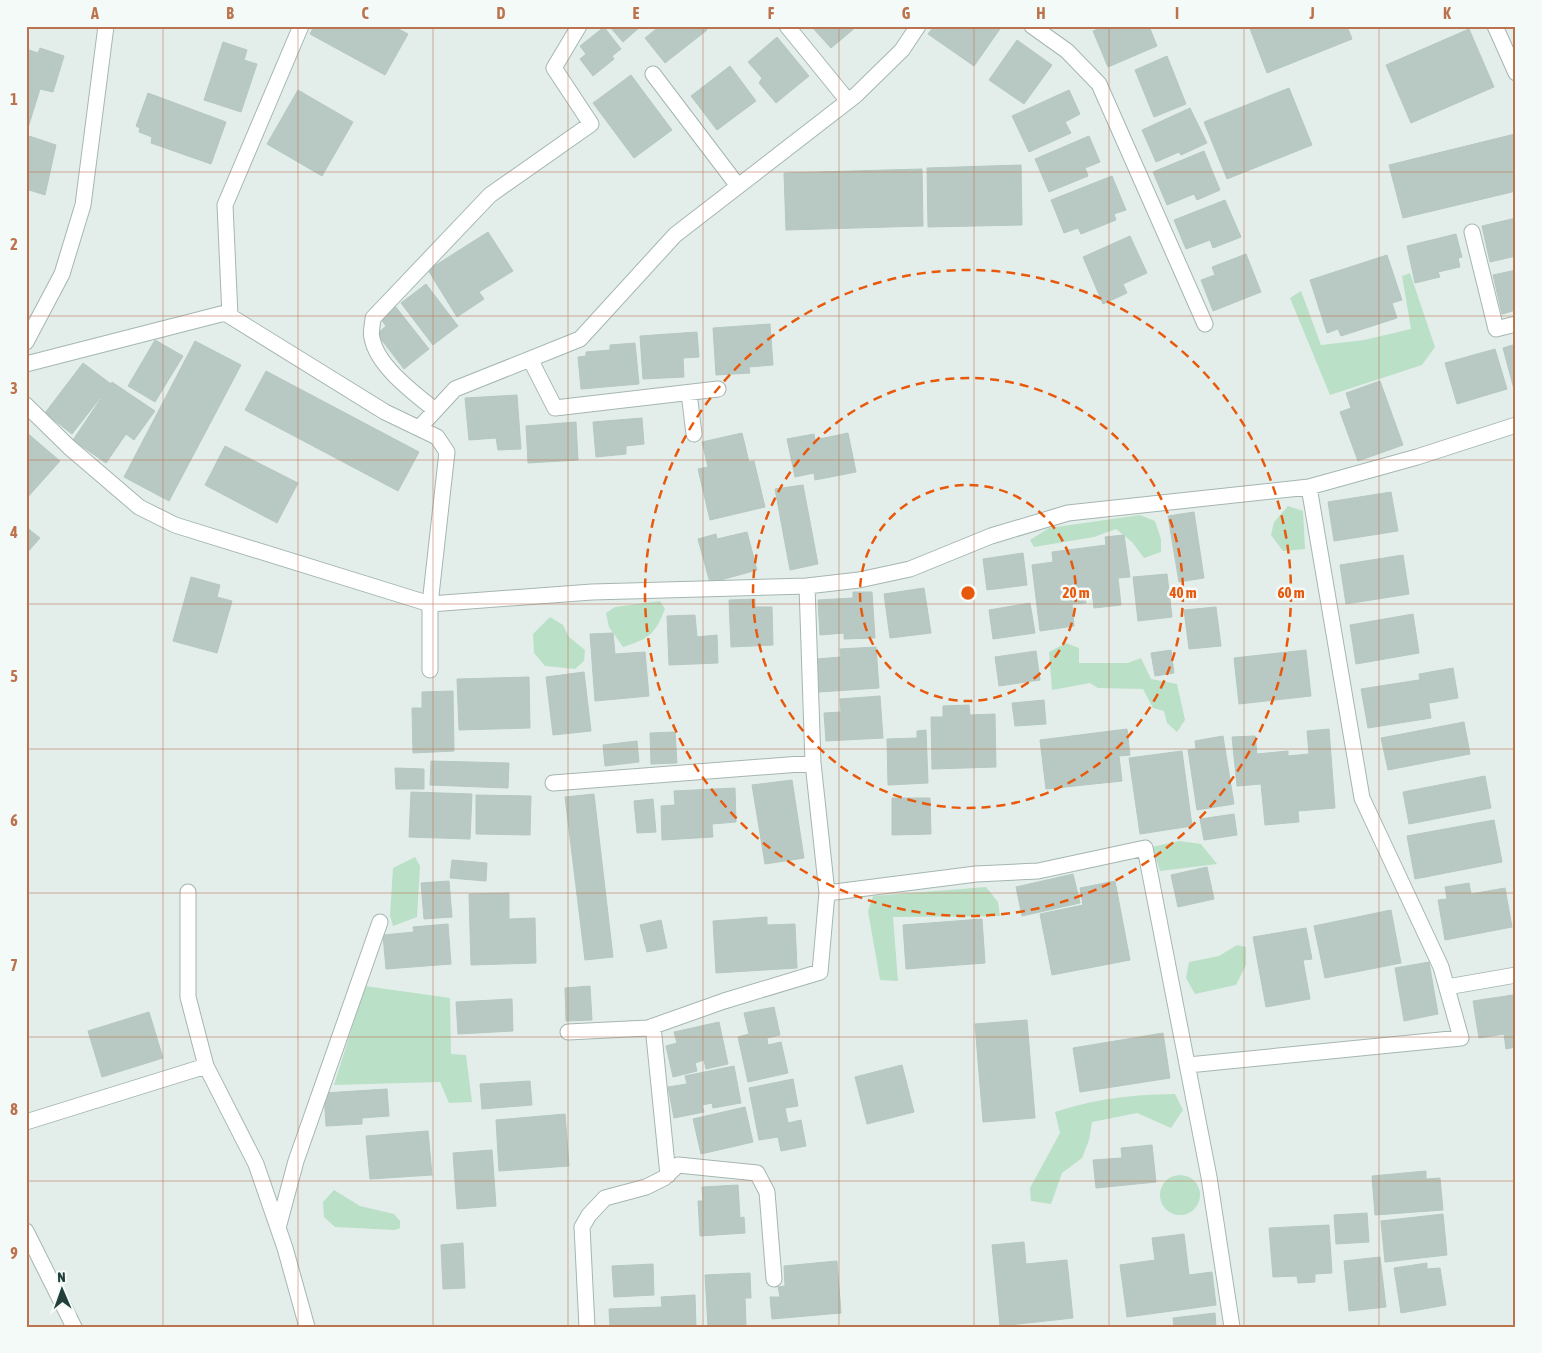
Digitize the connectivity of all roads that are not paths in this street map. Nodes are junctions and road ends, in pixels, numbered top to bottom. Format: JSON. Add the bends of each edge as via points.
{"nodes":[{"id":1,"x":106,"y":26,"type":"edge"},
{"id":2,"x":301,"y":26,"type":"edge"},
{"id":3,"x":579,"y":26,"type":"edge"},
{"id":4,"x":787,"y":26,"type":"edge"},
{"id":5,"x":918,"y":26,"type":"edge"},
{"id":6,"x":1032,"y":26,"type":"edge"},
{"id":7,"x":1496,"y":26,"type":"edge"},
{"id":8,"x":1516,"y":73,"type":"edge"},
{"id":9,"x":652,"y":74,"type":"dead end"},
{"id":10,"x":848,"y":101,"type":"junction"},
{"id":11,"x":738,"y":186,"type":"junction"},
{"id":12,"x":1472,"y":232,"type":"dead end"},
{"id":13,"x":230,"y":316,"type":"junction"},
{"id":14,"x":1205,"y":324,"type":"dead end"},
{"id":15,"x":1516,"y":324,"type":"edge"},
{"id":16,"x":26,"y":342,"type":"edge"},
{"id":17,"x":530,"y":359,"type":"junction"},
{"id":18,"x":26,"y":364,"type":"edge"},
{"id":19,"x":718,"y":389,"type":"dead end"},
{"id":20,"x":689,"y":393,"type":"junction"},
{"id":21,"x":26,"y":405,"type":"edge"},
{"id":22,"x":435,"y":410,"type":"junction"},
{"id":23,"x":1516,"y":425,"type":"edge"},
{"id":24,"x":419,"y":428,"type":"junction"},
{"id":25,"x":694,"y":434,"type":"dead end"},
{"id":26,"x":1309,"y":488,"type":"junction"},
{"id":27,"x":807,"y":586,"type":"junction"},
{"id":28,"x":430,"y":604,"type":"junction"},
{"id":29,"x":430,"y":670,"type":"dead end"},
{"id":30,"x":813,"y":763,"type":"junction"},
{"id":31,"x":553,"y":783,"type":"dead end"},
{"id":32,"x":188,"y":892,"type":"dead end"},
{"id":33,"x":827,"y":892,"type":"junction"},
{"id":34,"x":380,"y":922,"type":"dead end"},
{"id":35,"x":1516,"y":975,"type":"edge"},
{"id":36,"x":1447,"y":987,"type":"junction"},
{"id":37,"x":654,"y":1026,"type":"junction"},
{"id":38,"x":568,"y":1032,"type":"dead end"},
{"id":39,"x":1188,"y":1065,"type":"junction"},
{"id":40,"x":206,"y":1066,"type":"junction"},
{"id":41,"x":26,"y":1122,"type":"edge"},
{"id":42,"x":668,"y":1175,"type":"junction"},
{"id":43,"x":278,"y":1228,"type":"junction"},
{"id":44,"x":26,"y":1232,"type":"edge"},
{"id":45,"x":774,"y":1279,"type":"dead end"},
{"id":46,"x":74,"y":1327,"type":"edge"},
{"id":47,"x":307,"y":1327,"type":"edge"},
{"id":48,"x":587,"y":1327,"type":"edge"},
{"id":49,"x":1232,"y":1327,"type":"edge"}],
"edges":[{"from":1,"to":16,"type":"street","via":[[83,205],[62,274]]},
{"from":2,"to":13,"type":"street","via":[[225,205]]},
{"from":3,"to":22,"type":"street","via":[[554,68],[591,124],[490,195],[373,318],[371,338],[379,354],[401,383]]},
{"from":4,"to":10,"type":"street"},
{"from":5,"to":10,"type":"street","via":[[902,50]]},
{"from":6,"to":14,"type":"street","via":[[1067,51],[1099,84]]},
{"from":7,"to":8,"type":"street"},
{"from":9,"to":11,"type":"street"},
{"from":10,"to":11,"type":"street"},
{"from":11,"to":17,"type":"street","via":[[675,235],[580,339]]},
{"from":12,"to":15,"type":"street","via":[[1496,329]]},
{"from":13,"to":18,"type":"street","via":[[225,313]]},
{"from":13,"to":24,"type":"street","via":[[385,412]]},
{"from":17,"to":20,"type":"street","via":[[555,408]]},
{"from":17,"to":22,"type":"street","via":[[455,389]]},
{"from":19,"to":20,"type":"street"},
{"from":20,"to":25,"type":"street"},
{"from":21,"to":28,"type":"street","via":[[139,507],[175,525]]},
{"from":22,"to":24,"type":"street"},
{"from":23,"to":26,"type":"street"},
{"from":24,"to":28,"type":"street","via":[[438,437],[448,452]]},
{"from":26,"to":27,"type":"street","via":[[1068,513],[991,536],[910,570]]},
{"from":26,"to":36,"type":"street","via":[[1362,798],[1437,958]]},
{"from":27,"to":28,"type":"street","via":[[592,592]]},
{"from":27,"to":30,"type":"street"},
{"from":28,"to":29,"type":"street"},
{"from":30,"to":31,"type":"street"},
{"from":30,"to":33,"type":"street"},
{"from":32,"to":40,"type":"street","via":[[188,997]]},
{"from":33,"to":37,"type":"street","via":[[820,972]]},
{"from":33,"to":39,"type":"street","via":[[976,874],[1038,871],[1145,848]]},
{"from":34,"to":43,"type":"street","via":[[296,1161]]},
{"from":35,"to":36,"type":"street"},
{"from":36,"to":39,"type":"street","via":[[1461,1038]]},
{"from":37,"to":38,"type":"street"},
{"from":37,"to":42,"type":"street"},
{"from":39,"to":49,"type":"street"},
{"from":40,"to":41,"type":"street"},
{"from":40,"to":43,"type":"street","via":[[256,1164]]},
{"from":42,"to":45,"type":"street","via":[[678,1165],[756,1173],[767,1192]]},
{"from":42,"to":48,"type":"street","via":[[646,1187],[605,1198],[582,1227]]},
{"from":43,"to":47,"type":"street"},
{"from":44,"to":46,"type":"street"}]}
